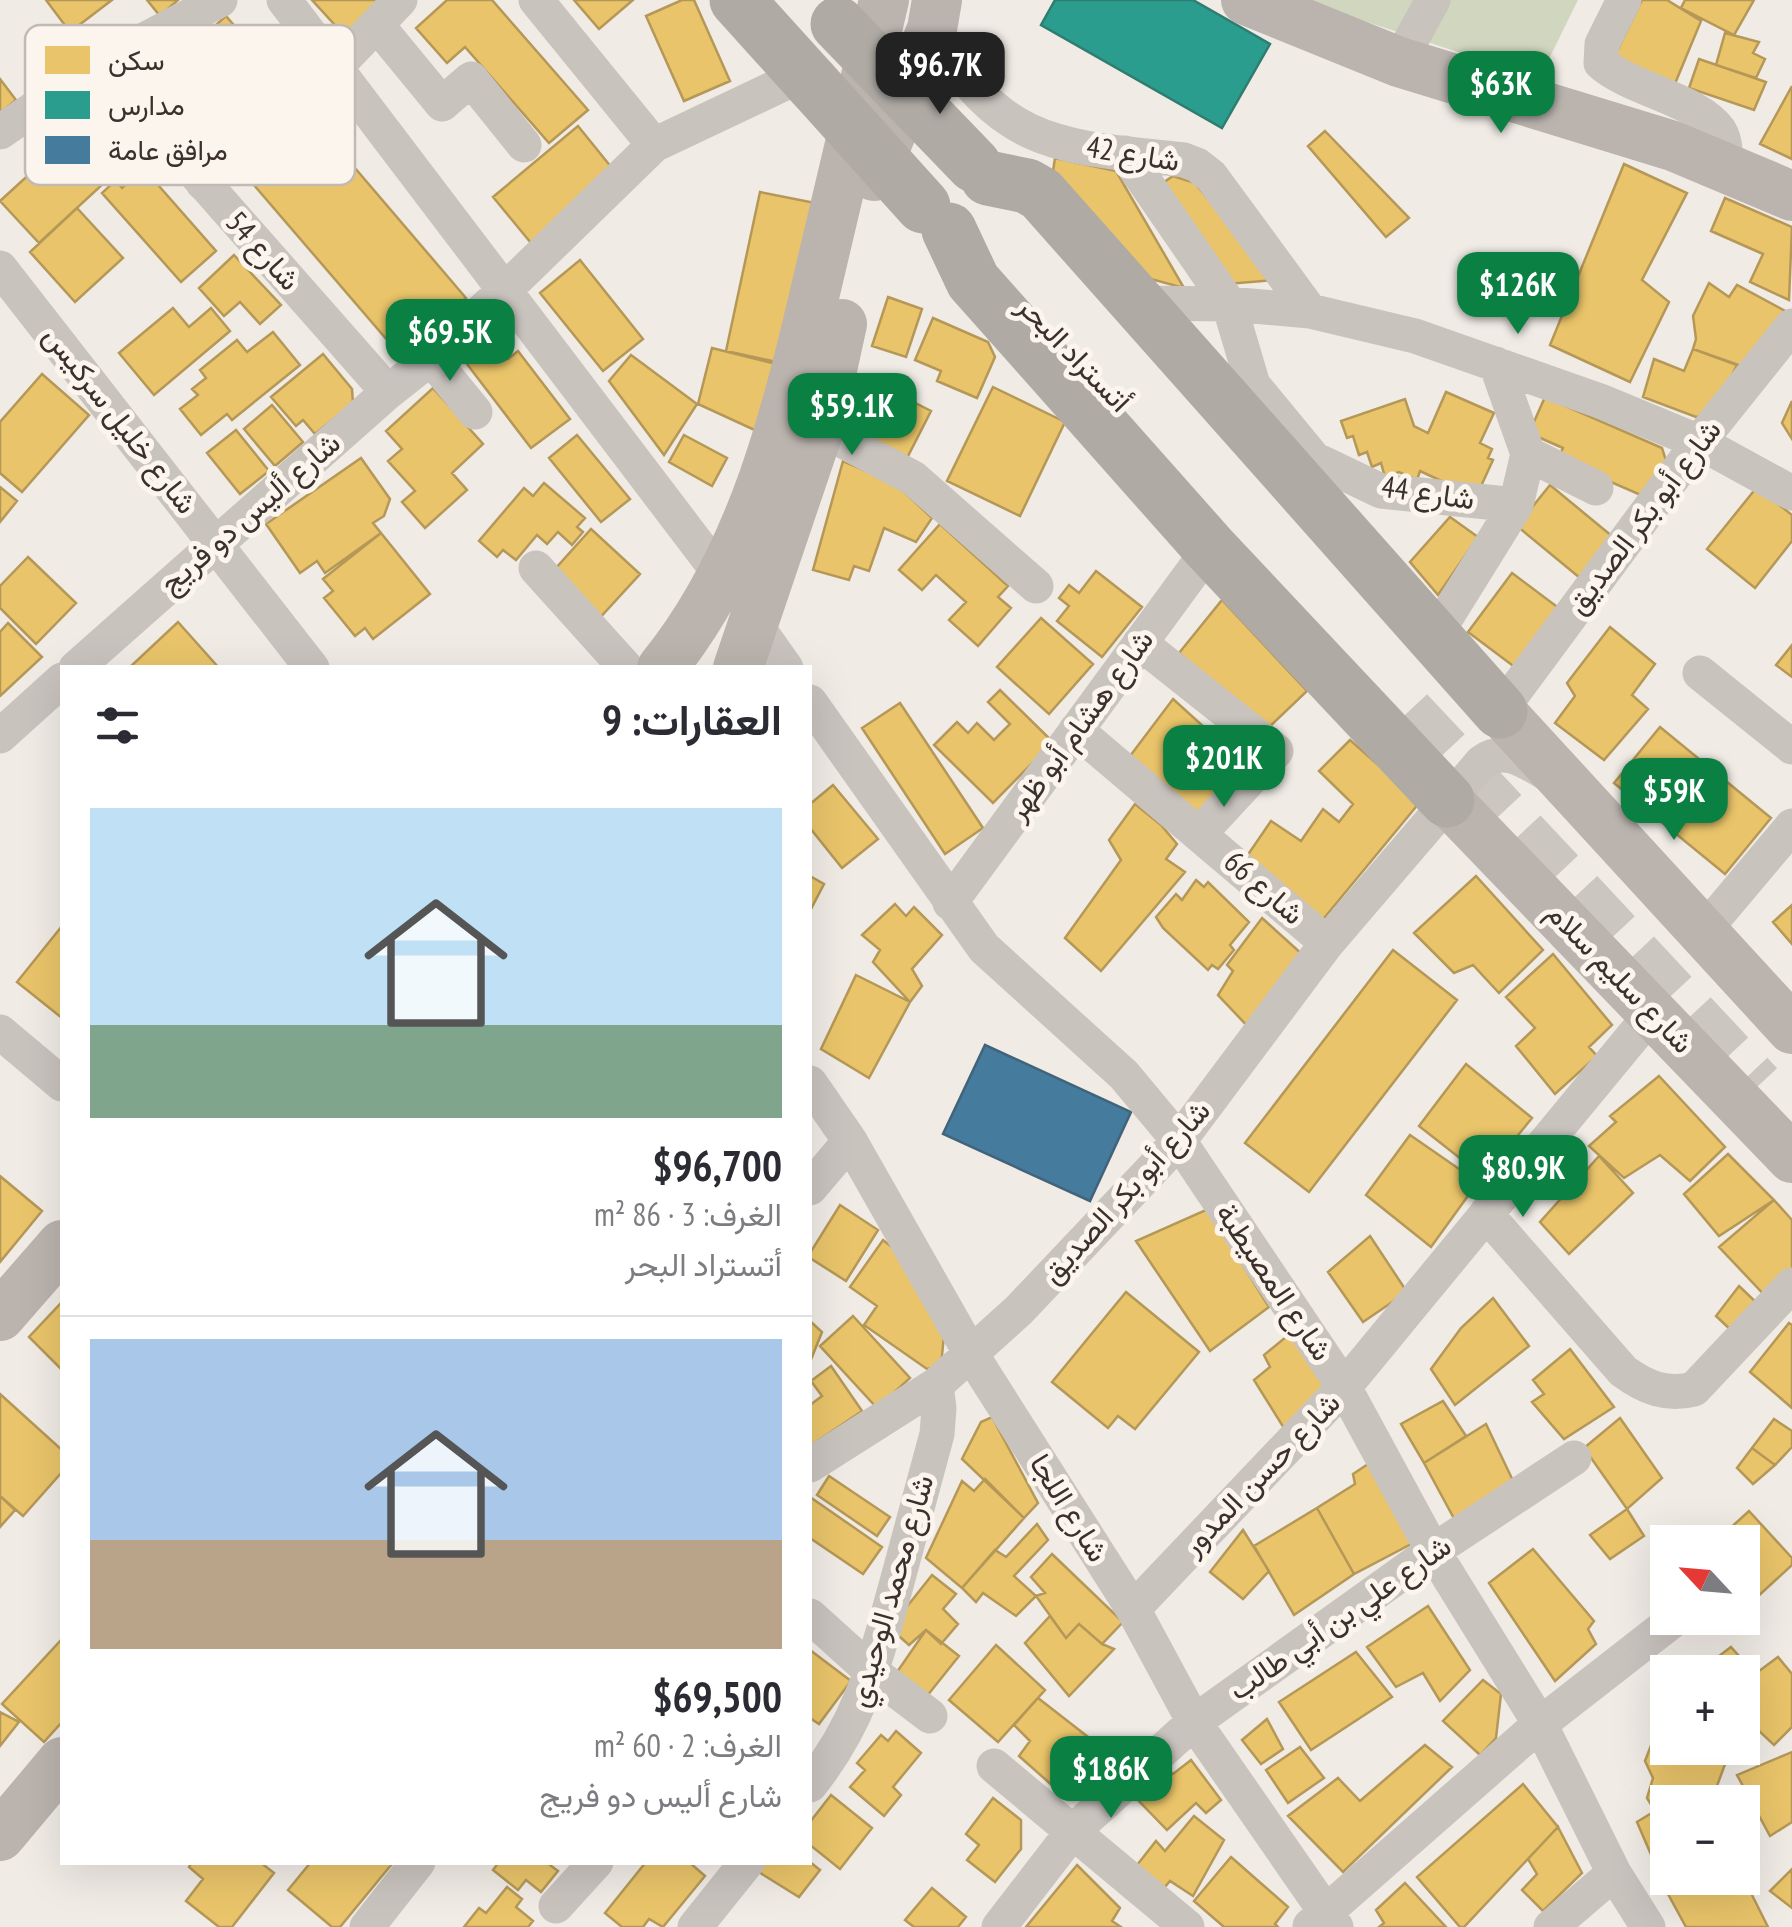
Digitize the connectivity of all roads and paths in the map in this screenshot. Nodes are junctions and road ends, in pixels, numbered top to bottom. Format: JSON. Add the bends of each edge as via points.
{"nodes":[{"id":1,"x":220,"y":0,"type":"edge"},
{"id":2,"x":284,"y":0,"type":"edge"},
{"id":3,"x":536,"y":0,"type":"edge"},
{"id":4,"x":737,"y":0,"type":"edge"},
{"id":5,"x":1246,"y":0,"type":"edge"},
{"id":6,"x":1433,"y":0,"type":"edge"},
{"id":7,"x":1624,"y":0,"type":"edge"},
{"id":8,"x":890,"y":9,"type":"edge"},
{"id":9,"x":389,"y":12,"type":"edge"},
{"id":10,"x":173,"y":25,"type":"edge"},
{"id":11,"x":303,"y":25,"type":"edge"},
{"id":12,"x":355,"y":47,"type":"edge"},
{"id":13,"x":1399,"y":62,"type":"junction"},
{"id":14,"x":808,"y":79,"type":"junction"},
{"id":15,"x":355,"y":94,"type":"edge"},
{"id":16,"x":25,"y":115,"type":"edge"},
{"id":17,"x":0,"y":132,"type":"edge"},
{"id":18,"x":871,"y":141,"type":"junction"},
{"id":19,"x":524,"y":145,"type":"dead end"},
{"id":20,"x":654,"y":145,"type":"junction"},
{"id":21,"x":1125,"y":153,"type":"junction"},
{"id":22,"x":1727,"y":168,"type":"junction"},
{"id":23,"x":981,"y":172,"type":"junction"},
{"id":24,"x":205,"y":185,"type":"edge"},
{"id":25,"x":1792,"y":196,"type":"edge"},
{"id":26,"x":936,"y":218,"type":"junction"},
{"id":27,"x":0,"y":268,"type":"edge"},
{"id":28,"x":506,"y":289,"type":"junction"},
{"id":29,"x":1138,"y":303,"type":"junction"},
{"id":30,"x":1229,"y":304,"type":"junction"},
{"id":31,"x":1310,"y":311,"type":"junction"},
{"id":32,"x":1792,"y":326,"type":"edge"},
{"id":33,"x":431,"y":358,"type":"junction"},
{"id":34,"x":1496,"y":364,"type":"junction"},
{"id":35,"x":388,"y":392,"type":"junction"},
{"id":36,"x":474,"y":412,"type":"dead end"},
{"id":37,"x":803,"y":420,"type":"junction"},
{"id":38,"x":1700,"y":442,"type":"junction"},
{"id":39,"x":1528,"y":454,"type":"junction"},
{"id":40,"x":1596,"y":488,"type":"dead end"},
{"id":41,"x":1792,"y":493,"type":"edge"},
{"id":42,"x":1516,"y":504,"type":"junction"},
{"id":43,"x":216,"y":542,"type":"junction"},
{"id":44,"x":1210,"y":548,"type":"junction"},
{"id":45,"x":536,"y":568,"type":"dead end"},
{"id":46,"x":723,"y":578,"type":"junction"},
{"id":47,"x":1036,"y":586,"type":"dead end"},
{"id":48,"x":1140,"y":643,"type":"junction"},
{"id":49,"x":746,"y":646,"type":"edge"},
{"id":50,"x":79,"y":665,"type":"edge"},
{"id":51,"x":310,"y":665,"type":"edge"},
{"id":52,"x":623,"y":665,"type":"edge"},
{"id":53,"x":664,"y":665,"type":"edge"},
{"id":54,"x":781,"y":665,"type":"edge"},
{"id":55,"x":1700,"y":673,"type":"dead end"},
{"id":56,"x":1425,"y":679,"type":"junction"},
{"id":57,"x":60,"y":682,"type":"edge"},
{"id":58,"x":812,"y":705,"type":"edge"},
{"id":59,"x":1500,"y":711,"type":"junction"},
{"id":60,"x":1076,"y":730,"type":"junction"},
{"id":61,"x":0,"y":736,"type":"edge"},
{"id":62,"x":1792,"y":747,"type":"edge"},
{"id":63,"x":1568,"y":786,"type":"junction"},
{"id":64,"x":1459,"y":787,"type":"junction"},
{"id":65,"x":1792,"y":826,"type":"edge"},
{"id":66,"x":1200,"y":832,"type":"junction"},
{"id":67,"x":950,"y":903,"type":"junction"},
{"id":68,"x":1702,"y":933,"type":"junction"},
{"id":69,"x":1328,"y":943,"type":"junction"},
{"id":70,"x":1652,"y":1012,"type":"junction"},
{"id":71,"x":1792,"y":1029,"type":"edge"},
{"id":72,"x":0,"y":1032,"type":"edge"},
{"id":73,"x":60,"y":1082,"type":"edge"},
{"id":74,"x":812,"y":1086,"type":"edge"},
{"id":75,"x":850,"y":1141,"type":"junction"},
{"id":76,"x":1179,"y":1141,"type":"junction"},
{"id":77,"x":1792,"y":1158,"type":"edge"},
{"id":78,"x":812,"y":1186,"type":"edge"},
{"id":79,"x":1486,"y":1214,"type":"junction"},
{"id":80,"x":60,"y":1247,"type":"edge"},
{"id":81,"x":1792,"y":1285,"type":"edge"},
{"id":82,"x":0,"y":1316,"type":"edge"},
{"id":83,"x":971,"y":1354,"type":"junction"},
{"id":84,"x":936,"y":1385,"type":"junction"},
{"id":85,"x":1344,"y":1386,"type":"junction"},
{"id":86,"x":1574,"y":1458,"type":"dead end"},
{"id":87,"x":812,"y":1465,"type":"edge"},
{"id":88,"x":1433,"y":1551,"type":"junction"},
{"id":89,"x":1133,"y":1609,"type":"junction"},
{"id":90,"x":812,"y":1618,"type":"edge"},
{"id":91,"x":1654,"y":1635,"type":"edge"},
{"id":92,"x":872,"y":1672,"type":"junction"},
{"id":93,"x":930,"y":1716,"type":"dead end"},
{"id":94,"x":1194,"y":1722,"type":"junction"},
{"id":95,"x":1540,"y":1724,"type":"junction"},
{"id":96,"x":60,"y":1764,"type":"edge"},
{"id":97,"x":994,"y":1766,"type":"dead end"},
{"id":98,"x":812,"y":1783,"type":"edge"},
{"id":99,"x":1073,"y":1832,"type":"junction"},
{"id":100,"x":0,"y":1836,"type":"edge"},
{"id":101,"x":416,"y":1865,"type":"edge"},
{"id":102,"x":593,"y":1865,"type":"edge"},
{"id":103,"x":745,"y":1865,"type":"edge"},
{"id":104,"x":1614,"y":1873,"type":"junction"},
{"id":105,"x":556,"y":1906,"type":"dead end"},
{"id":106,"x":1323,"y":1922,"type":"edge"},
{"id":107,"x":367,"y":1927,"type":"edge"},
{"id":108,"x":695,"y":1927,"type":"edge"},
{"id":109,"x":999,"y":1927,"type":"edge"},
{"id":110,"x":1187,"y":1927,"type":"edge"},
{"id":111,"x":1551,"y":1927,"type":"edge"},
{"id":112,"x":1648,"y":1927,"type":"edge"}],
"edges":[{"from":1,"to":10,"type":"street"},
{"from":2,"to":11,"type":"street"},
{"from":3,"to":20,"type":"street"},
{"from":4,"to":14,"type":"highway","name":"أتستراد البحر"},
{"from":5,"to":13,"type":"main road"},
{"from":6,"to":13,"type":"street"},
{"from":7,"to":22,"type":"street","via":[[1602,44],[1601,62],[1710,122],[1723,140]]},
{"from":8,"to":18,"type":"main road"},
{"from":8,"to":18,"type":"main road"},
{"from":8,"to":21,"type":"street","name":"شارع 42","via":[[1016,126],[1062,143]]},
{"from":8,"to":23,"type":"highway","name":"أتستراد البحر","bridge":true},
{"from":9,"to":12,"type":"street"},
{"from":9,"to":19,"type":"street","via":[[442,104],[471,79]]},
{"from":13,"to":22,"type":"main road"},
{"from":14,"to":20,"type":"street","name":"شارع أليس دو فريج"},
{"from":14,"to":26,"type":"highway","name":"أتستراد البحر","bridge":true},
{"from":15,"to":28,"type":"street"},
{"from":16,"to":17,"type":"street"},
{"from":18,"to":37,"type":"main road"},
{"from":18,"to":37,"type":"main road"},
{"from":20,"to":28,"type":"street","name":"شارع أليس دو فريج"},
{"from":21,"to":30,"type":"street","name":"شارع 44"},
{"from":21,"to":31,"type":"street","name":"شارع 42","via":[[1184,160],[1210,176]]},
{"from":22,"to":25,"type":"main road"},
{"from":23,"to":29,"type":"highway","via":[[1041,194]]},
{"from":23,"to":56,"type":"highway","name":"أتستراد البحر"},
{"from":24,"to":35,"type":"street","name":"شارع 54"},
{"from":26,"to":44,"type":"highway","via":[[973,281]]},
{"from":26,"to":56,"type":"highway","name":"أتستراد البحر"},
{"from":27,"to":43,"type":"street","name":"شارع خليل سركيس"},
{"from":28,"to":33,"type":"street","name":"شارع أليس دو فريج"},
{"from":28,"to":46,"type":"street"},
{"from":29,"to":30,"type":"street"},
{"from":29,"to":56,"type":"highway"},
{"from":30,"to":31,"type":"street"},
{"from":30,"to":42,"type":"street","name":"شارع 44","via":[[1252,386],[1314,459],[1382,491]]},
{"from":31,"to":34,"type":"street"},
{"from":32,"to":38,"type":"street","name":"شارع أبو بكر الصديق"},
{"from":33,"to":35,"type":"street","name":"شارع أليس دو فريج"},
{"from":33,"to":36,"type":"street"},
{"from":34,"to":38,"type":"street"},
{"from":34,"to":39,"type":"street"},
{"from":35,"to":43,"type":"street","name":"شارع أليس دو فريج"},
{"from":37,"to":46,"type":"main road","via":[[756,500]]},
{"from":37,"to":47,"type":"street","via":[[913,478]]},
{"from":37,"to":49,"type":"main road"},
{"from":38,"to":41,"type":"street"},
{"from":38,"to":59,"type":"street","name":"شارع أبو بكر الصديق"},
{"from":39,"to":40,"type":"street"},
{"from":39,"to":42,"type":"street"},
{"from":42,"to":56,"type":"street","name":"شارع 44"},
{"from":43,"to":50,"type":"street","name":"شارع أليس دو فريج"},
{"from":43,"to":51,"type":"street","name":"شارع خليل سركيس"},
{"from":44,"to":48,"type":"street","name":"شارع هشام أبو ظهر"},
{"from":44,"to":64,"type":"highway"},
{"from":45,"to":52,"type":"street"},
{"from":46,"to":53,"type":"main road"},
{"from":48,"to":60,"type":"street","name":"شارع هشام أبو ظهر"},
{"from":48,"to":66,"type":"street","name":"شارع 66","via":[[1276,751]]},
{"from":49,"to":54,"type":"street"},
{"from":55,"to":62,"type":"street"},
{"from":56,"to":59,"type":"highway"},
{"from":57,"to":61,"type":"street"},
{"from":58,"to":67,"type":"street","name":"شارع المصيطبة"},
{"from":59,"to":63,"type":"main road"},
{"from":60,"to":66,"type":"street","name":"شارع 66"},
{"from":60,"to":67,"type":"street","name":"شارع هشام أبو ظهر"},
{"from":63,"to":64,"type":"street","via":[[1506,754],[1491,755]]},
{"from":63,"to":68,"type":"main road"},
{"from":64,"to":69,"type":"street","name":"شارع أبو بكر الصديق"},
{"from":64,"to":70,"type":"main road","name":"شارع سليم سلام"},
{"from":65,"to":68,"type":"street"},
{"from":66,"to":69,"type":"street","name":"شارع 66"},
{"from":67,"to":76,"type":"street","name":"شارع المصيطبة","via":[[1005,970],[1124,1075]]},
{"from":68,"to":71,"type":"main road"},
{"from":69,"to":76,"type":"street","name":"شارع أبو بكر الصديق"},
{"from":70,"to":77,"type":"main road","name":"شارع سليم سلام"},
{"from":70,"to":79,"type":"street","name":"شارع حسن المدور"},
{"from":72,"to":73,"type":"street"},
{"from":74,"to":75,"type":"street","name":"شارع اللجا"},
{"from":75,"to":78,"type":"street"},
{"from":75,"to":83,"type":"street","name":"شارع اللجا"},
{"from":76,"to":83,"type":"street","name":"شارع أبو بكر الصديق"},
{"from":76,"to":85,"type":"street","name":"شارع المصيطبة"},
{"from":79,"to":81,"type":"street","via":[[1623,1371],[1653,1389],[1694,1389]]},
{"from":79,"to":85,"type":"street","name":"شارع حسن المدور"},
{"from":80,"to":82,"type":"main road"},
{"from":83,"to":84,"type":"street","name":"شارع أبو بكر الصديق"},
{"from":83,"to":89,"type":"street","name":"شارع اللجا"},
{"from":84,"to":87,"type":"street","name":"شارع أبو بكر الصديق"},
{"from":84,"to":92,"type":"street","name":"شارع محمد الوحيدي","via":[[936,1434]]},
{"from":85,"to":88,"type":"street","name":"شارع المصيطبة"},
{"from":85,"to":89,"type":"street","name":"شارع حسن المدور"},
{"from":86,"to":88,"type":"street","name":"شارع علي بن أبي طالب"},
{"from":88,"to":94,"type":"street","name":"شارع علي بن أبي طالب"},
{"from":88,"to":95,"type":"street","name":"شارع المصيطبة"},
{"from":89,"to":94,"type":"street","name":"شارع اللجا"},
{"from":90,"to":92,"type":"street"},
{"from":91,"to":95,"type":"street"},
{"from":92,"to":93,"type":"street"},
{"from":92,"to":98,"type":"street","name":"شارع محمد الوحيدي","via":[[835,1754]]},
{"from":94,"to":99,"type":"street","name":"شارع علي بن أبي طالب"},
{"from":94,"to":106,"type":"street","name":"شارع اللجا"},
{"from":95,"to":104,"type":"street","name":"شارع المصيطبة"},
{"from":95,"to":106,"type":"street"},
{"from":96,"to":100,"type":"main road"},
{"from":97,"to":99,"type":"street"},
{"from":99,"to":109,"type":"street","name":"شارع علي بن أبي طالب"},
{"from":99,"to":110,"type":"street"},
{"from":101,"to":107,"type":"street"},
{"from":102,"to":105,"type":"street"},
{"from":103,"to":108,"type":"street"},
{"from":104,"to":111,"type":"street"},
{"from":104,"to":112,"type":"street","name":"شارع المصيطبة"}]}
